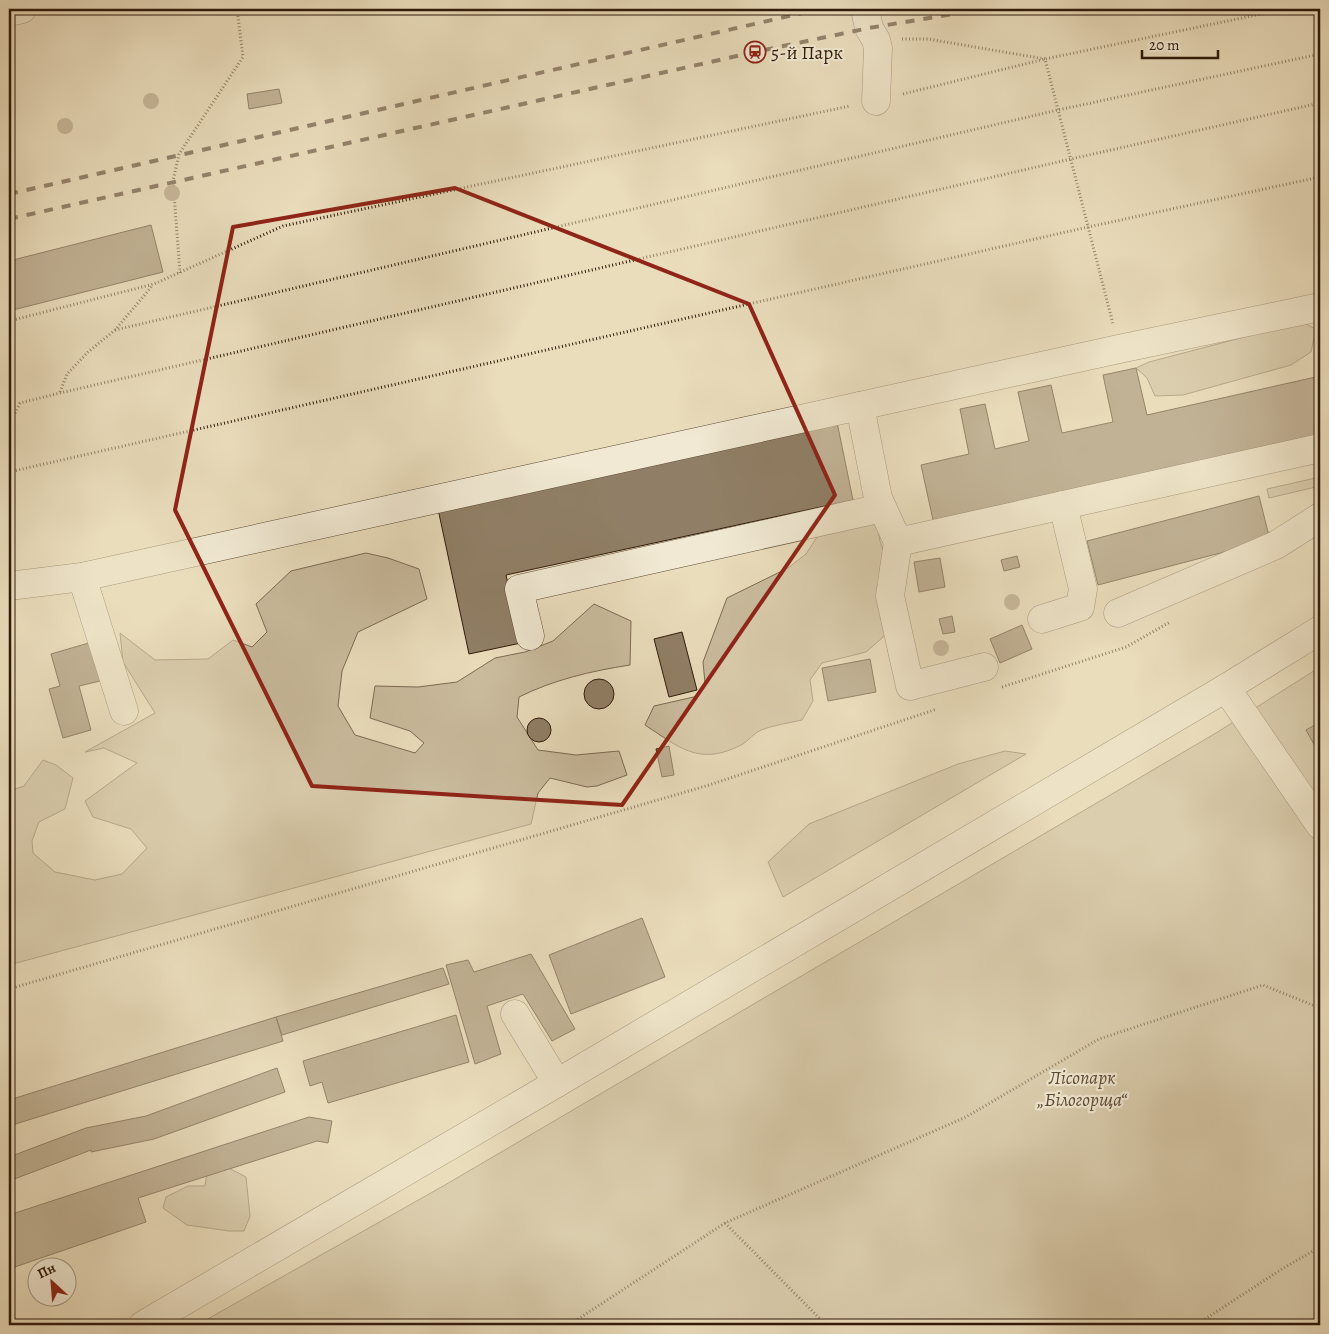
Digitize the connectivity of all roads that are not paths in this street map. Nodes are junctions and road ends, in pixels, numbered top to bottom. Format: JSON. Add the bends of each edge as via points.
{"nodes":[{"id":1,"x":22,"y":9,"type":"edge"},
{"id":2,"x":865,"y":9,"type":"edge"},
{"id":3,"x":9,"y":12,"type":"edge"},
{"id":4,"x":876,"y":101,"type":"road end"},
{"id":5,"x":1320,"y":306,"type":"edge"},
{"id":6,"x":860,"y":406,"type":"junction"},
{"id":7,"x":1320,"y":448,"type":"edge"},
{"id":8,"x":1063,"y":505,"type":"junction"},
{"id":9,"x":882,"y":508,"type":"junction"},
{"id":10,"x":1320,"y":517,"type":"edge"},
{"id":11,"x":898,"y":542,"type":"junction"},
{"id":12,"x":82,"y":576,"type":"junction"},
{"id":13,"x":9,"y":586,"type":"edge"},
{"id":14,"x":1118,"y":613,"type":"dead end"},
{"id":15,"x":1042,"y":619,"type":"dead end"},
{"id":16,"x":1320,"y":630,"type":"edge"},
{"id":17,"x":530,"y":636,"type":"dead end"},
{"id":18,"x":989,"y":678,"type":"road end"},
{"id":19,"x":1226,"y":688,"type":"junction"},
{"id":20,"x":124,"y":711,"type":"dead end"},
{"id":21,"x":1320,"y":825,"type":"edge"},
{"id":22,"x":515,"y":1014,"type":"dead end"},
{"id":23,"x":557,"y":1084,"type":"junction"},
{"id":24,"x":143,"y":1325,"type":"edge"}],
"edges":[{"from":1,"to":3,"type":"lane"},
{"from":2,"to":4,"type":"lane","via":[[878,48]]},
{"from":5,"to":6,"type":"lane"},
{"from":6,"to":9,"type":"lane"},
{"from":6,"to":12,"type":"lane"},
{"from":7,"to":8,"type":"lane"},
{"from":8,"to":11,"type":"lane"},
{"from":8,"to":15,"type":"lane","via":[[1083,589],[1080,607]]},
{"from":9,"to":11,"type":"lane"},
{"from":9,"to":17,"type":"lane","via":[[520,588]]},
{"from":10,"to":14,"type":"lane","via":[[1276,545]]},
{"from":11,"to":18,"type":"lane","via":[[890,596],[910,686]]},
{"from":12,"to":13,"type":"lane"},
{"from":12,"to":20,"type":"lane"},
{"from":16,"to":19,"type":"lane"},
{"from":19,"to":21,"type":"lane"},
{"from":19,"to":23,"type":"lane"},
{"from":22,"to":23,"type":"lane"},
{"from":23,"to":24,"type":"lane"}]}
